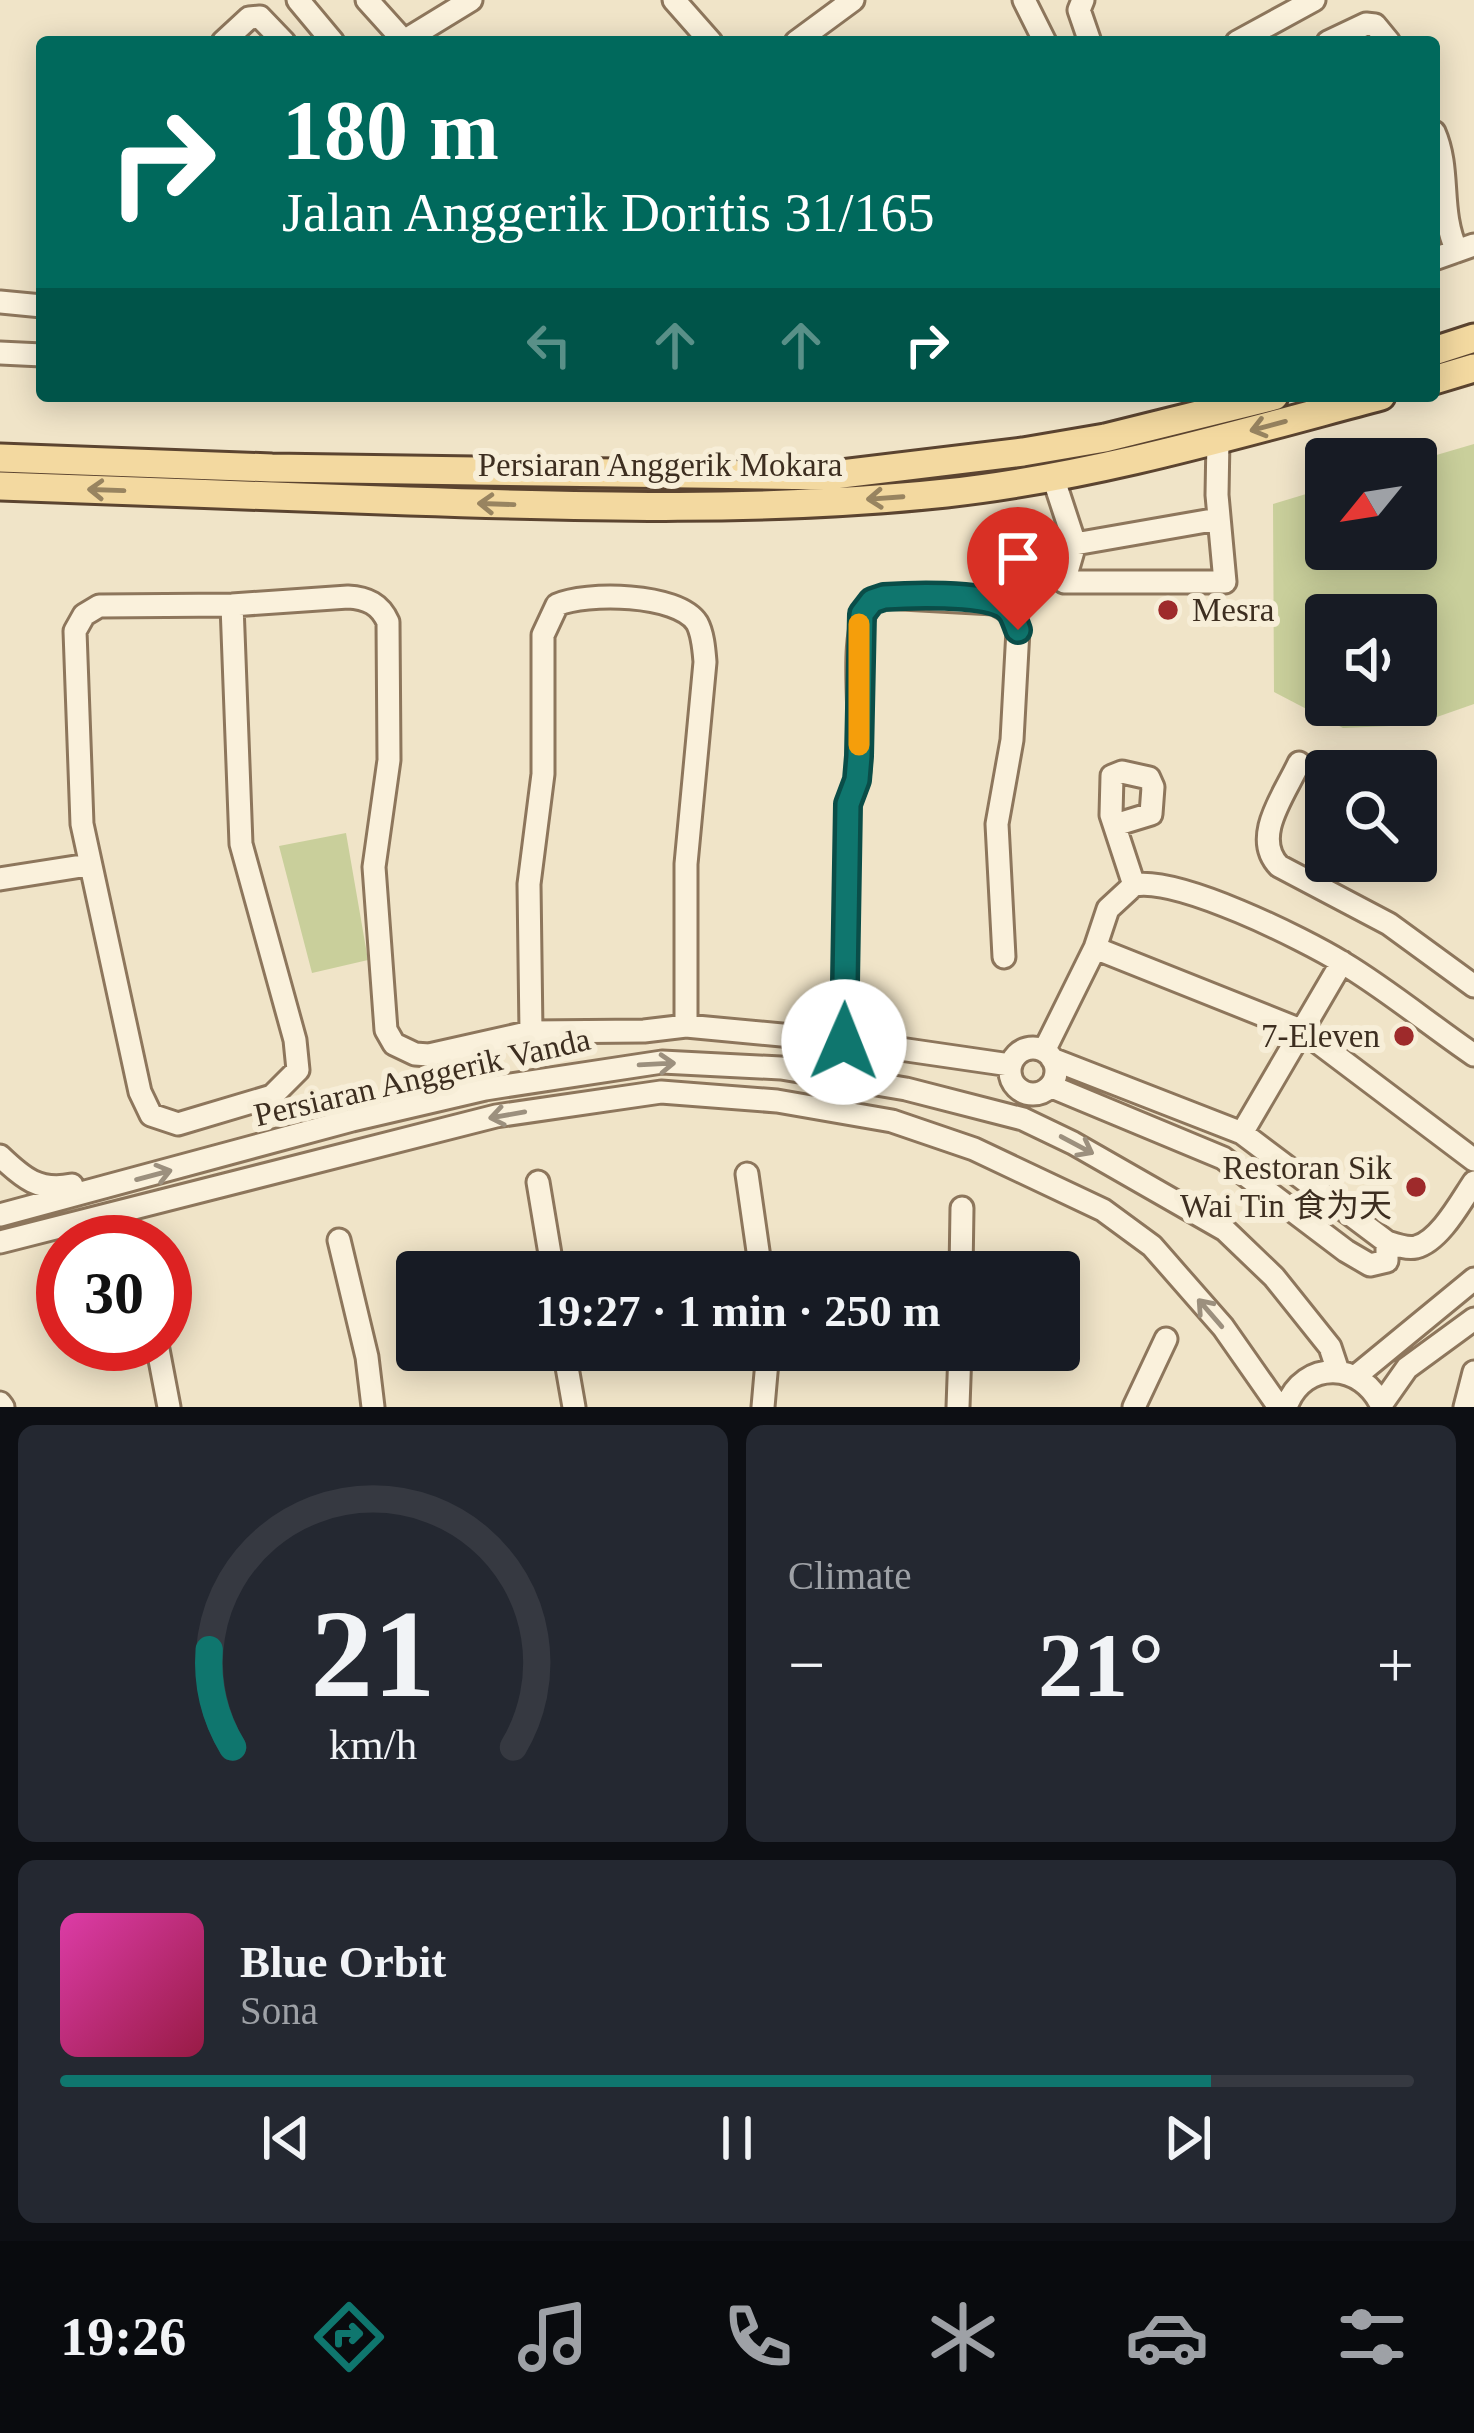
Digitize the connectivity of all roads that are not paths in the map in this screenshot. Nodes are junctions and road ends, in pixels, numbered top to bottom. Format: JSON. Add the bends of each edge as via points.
{"nodes":[{"id":1,"x":296,"y":0,"type":"edge"},
{"id":2,"x":368,"y":0,"type":"edge"},
{"id":3,"x":472,"y":0,"type":"edge"},
{"id":4,"x":674,"y":0,"type":"edge"},
{"id":5,"x":853,"y":0,"type":"edge"},
{"id":6,"x":1024,"y":0,"type":"edge"},
{"id":7,"x":1083,"y":0,"type":"edge"},
{"id":8,"x":1314,"y":0,"type":"edge"},
{"id":9,"x":268,"y":23,"type":"junction"},
{"id":10,"x":230,"y":36,"type":"edge"},
{"id":11,"x":279,"y":36,"type":"edge"},
{"id":12,"x":328,"y":36,"type":"edge"},
{"id":13,"x":382,"y":36,"type":"edge"},
{"id":14,"x":412,"y":36,"type":"edge"},
{"id":15,"x":706,"y":36,"type":"edge"},
{"id":16,"x":804,"y":36,"type":"edge"},
{"id":17,"x":1042,"y":36,"type":"edge"},
{"id":18,"x":1088,"y":36,"type":"edge"},
{"id":19,"x":1248,"y":36,"type":"edge"},
{"id":20,"x":1341,"y":36,"type":"edge"},
{"id":21,"x":1384,"y":36,"type":"edge"},
{"id":22,"x":1440,"y":145,"type":"edge"},
{"id":23,"x":1440,"y":202,"type":"edge"},
{"id":24,"x":1440,"y":219,"type":"edge"},
{"id":25,"x":1465,"y":248,"type":"edge"},
{"id":26,"x":0,"y":302,"type":"edge"},
{"id":27,"x":36,"y":305,"type":"edge"},
{"id":28,"x":1474,"y":338,"type":"edge"},
{"id":29,"x":1440,"y":349,"type":"edge"},
{"id":30,"x":0,"y":352,"type":"edge"},
{"id":31,"x":36,"y":355,"type":"edge"},
{"id":32,"x":1474,"y":368,"type":"edge"},
{"id":33,"x":1440,"y":378,"type":"edge"},
{"id":34,"x":1248,"y":402,"type":"edge"},
{"id":35,"x":1359,"y":402,"type":"edge"},
{"id":36,"x":1218,"y":440,"type":"junction"},
{"id":37,"x":0,"y":458,"type":"edge"},
{"id":38,"x":1053,"y":477,"type":"junction"},
{"id":39,"x":0,"y":486,"type":"edge"},
{"id":40,"x":1218,"y":519,"type":"junction"},
{"id":41,"x":1075,"y":544,"type":"junction"},
{"id":42,"x":232,"y":605,"type":"junction"},
{"id":43,"x":1299,"y":764,"type":"dead end"},
{"id":44,"x":1115,"y":825,"type":"dead end"},
{"id":45,"x":88,"y":865,"type":"junction"},
{"id":46,"x":0,"y":879,"type":"edge"},
{"id":47,"x":1134,"y":885,"type":"junction"},
{"id":48,"x":1095,"y":948,"type":"junction"},
{"id":49,"x":1004,"y":957,"type":"dead end"},
{"id":50,"x":1342,"y":962,"type":"junction"},
{"id":51,"x":1474,"y":986,"type":"edge"},
{"id":52,"x":686,"y":1026,"type":"junction"},
{"id":53,"x":1303,"y":1031,"type":"junction"},
{"id":54,"x":531,"y":1032,"type":"junction"},
{"id":55,"x":844,"y":1042,"type":"junction"},
{"id":56,"x":1474,"y":1054,"type":"edge"},
{"id":57,"x":1048,"y":1055,"type":"junction"},
{"id":58,"x":1010,"y":1065,"type":"junction"},
{"id":59,"x":1033,"y":1090,"type":"junction"},
{"id":60,"x":1013,"y":1117,"type":"junction"},
{"id":61,"x":1242,"y":1133,"type":"junction"},
{"id":62,"x":0,"y":1158,"type":"edge"},
{"id":63,"x":1474,"y":1160,"type":"edge"},
{"id":64,"x":747,"y":1174,"type":"dead end"},
{"id":65,"x":538,"y":1182,"type":"dead end"},
{"id":66,"x":1474,"y":1182,"type":"edge"},
{"id":67,"x":106,"y":1188,"type":"junction"},
{"id":68,"x":962,"y":1208,"type":"dead end"},
{"id":69,"x":8,"y":1214,"type":"edge"},
{"id":70,"x":11,"y":1239,"type":"edge"},
{"id":71,"x":339,"y":1240,"type":"dead end"},
{"id":72,"x":1387,"y":1242,"type":"junction"},
{"id":73,"x":550,"y":1251,"type":"edge"},
{"id":74,"x":758,"y":1251,"type":"edge"},
{"id":75,"x":961,"y":1251,"type":"edge"},
{"id":76,"x":1474,"y":1279,"type":"edge"},
{"id":77,"x":1474,"y":1319,"type":"edge"},
{"id":78,"x":1166,"y":1339,"type":"dead end"},
{"id":79,"x":163,"y":1371,"type":"edge"},
{"id":80,"x":568,"y":1371,"type":"edge"},
{"id":81,"x":766,"y":1371,"type":"edge"},
{"id":82,"x":959,"y":1371,"type":"edge"},
{"id":83,"x":1474,"y":1372,"type":"edge"},
{"id":84,"x":1347,"y":1374,"type":"junction"},
{"id":85,"x":1382,"y":1406,"type":"edge"},
{"id":86,"x":170,"y":1407,"type":"edge"},
{"id":87,"x":373,"y":1407,"type":"edge"},
{"id":88,"x":574,"y":1407,"type":"edge"},
{"id":89,"x":763,"y":1407,"type":"edge"},
{"id":90,"x":958,"y":1407,"type":"edge"},
{"id":91,"x":1134,"y":1407,"type":"edge"},
{"id":92,"x":1283,"y":1407,"type":"edge"},
{"id":93,"x":1465,"y":1407,"type":"edge"}],
"edges":[{"from":1,"to":9,"type":"street"},
{"from":1,"to":12,"type":"street"},
{"from":2,"to":13,"type":"street"},
{"from":3,"to":14,"type":"street"},
{"from":4,"to":15,"type":"street"},
{"from":5,"to":16,"type":"street"},
{"from":6,"to":17,"type":"street"},
{"from":7,"to":18,"type":"street"},
{"from":8,"to":19,"type":"street"},
{"from":9,"to":10,"type":"street","via":[[249,18]]},
{"from":9,"to":11,"type":"street"},
{"from":20,"to":21,"type":"street","via":[[1366,24]]},
{"from":22,"to":23,"type":"street"},
{"from":24,"to":25,"type":"street"},
{"from":26,"to":27,"type":"street"},
{"from":28,"to":29,"type":"main road"},
{"from":30,"to":31,"type":"street"},
{"from":32,"to":33,"type":"main road"},
{"from":34,"to":37,"type":"main road","name":"Persiaran Anggerik Mokara","via":[[1044,449],[825,476]]},
{"from":35,"to":36,"type":"main road","name":"Persiaran Anggerik Mokara","one_way":true},
{"from":36,"to":38,"type":"main road","name":"Persiaran Anggerik Mokara"},
{"from":36,"to":40,"type":"street"},
{"from":38,"to":39,"type":"main road","name":"Persiaran Anggerik Mokara","one_way":true,"via":[[924,495],[700,508]]},
{"from":38,"to":41,"type":"street"},
{"from":40,"to":41,"type":"street"},
{"from":40,"to":41,"type":"street","via":[[1228,578],[1221,583],[1064,581]]},
{"from":42,"to":45,"type":"street","via":[[106,605],[84,615],[75,631]]},
{"from":42,"to":45,"type":"street","via":[[241,844],[297,1052],[298,1070],[272,1096],[178,1124],[151,1115]]},
{"from":42,"to":54,"type":"street","via":[[348,597],[379,606],[388,622],[389,760],[374,867],[385,1022],[404,1051],[429,1055]]},
{"from":43,"to":51,"type":"street","via":[[1267,833],[1270,857],[1389,924]]},
{"from":44,"to":47,"type":"street"},
{"from":45,"to":46,"type":"street"},
{"from":47,"to":48,"type":"street","via":[[1113,901]]},
{"from":47,"to":50,"type":"street","via":[[1209,899]]},
{"from":48,"to":53,"type":"street"},
{"from":48,"to":57,"type":"street"},
{"from":49,"to":55,"type":"street","via":[[997,824],[1018,630],[1012,614],[994,603],[872,601],[859,623]]},
{"from":50,"to":53,"type":"street"},
{"from":50,"to":56,"type":"street"},
{"from":52,"to":54,"type":"street"},
{"from":52,"to":54,"type":"street","via":[[686,864],[705,662],[696,622],[681,609],[572,598],[557,605],[543,635],[543,774],[529,884]]},
{"from":52,"to":55,"type":"street"},
{"from":53,"to":61,"type":"street"},
{"from":53,"to":63,"type":"street"},
{"from":55,"to":58,"type":"street"},
{"from":57,"to":58,"type":"street","via":[[1021,1051]]},
{"from":57,"to":59,"type":"street","via":[[1056,1070]]},
{"from":57,"to":61,"type":"street"},
{"from":58,"to":59,"type":"street","via":[[1011,1078]]},
{"from":59,"to":60,"type":"street"},
{"from":59,"to":72,"type":"street","via":[[1223,1158],[1370,1265],[1387,1261]]},
{"from":67,"to":60,"type":"street","name":"Persiaran Anggerik Vanda","one_way":true,"via":[[485,1089],[662,1062],[781,1068]]},
{"from":60,"to":84,"type":"street","name":"Persiaran Anggerik Vanda","one_way":true,"via":[[1225,1230],[1274,1277]]},
{"from":61,"to":72,"type":"street"},
{"from":62,"to":67,"type":"street","via":[[46,1189],[87,1182]]},
{"from":62,"to":69,"type":"street"},
{"from":64,"to":74,"type":"street"},
{"from":65,"to":73,"type":"street"},
{"from":66,"to":72,"type":"street","via":[[1420,1246]]},
{"from":67,"to":69,"type":"street","name":"Persiaran Anggerik Vanda"},
{"from":68,"to":75,"type":"street"},
{"from":69,"to":70,"type":"street"},
{"from":92,"to":70,"type":"street","name":"Persiaran Anggerik Vanda","one_way":true,"via":[[1152,1246],[1103,1210],[974,1149],[892,1121],[777,1101],[662,1092],[496,1116]]},
{"from":71,"to":87,"type":"street"},
{"from":76,"to":84,"type":"street"},
{"from":77,"to":85,"type":"street","via":[[1407,1369]]},
{"from":78,"to":91,"type":"street"},
{"from":79,"to":86,"type":"street"},
{"from":80,"to":88,"type":"street"},
{"from":81,"to":89,"type":"street"},
{"from":82,"to":90,"type":"street"},
{"from":83,"to":93,"type":"street"},
{"from":84,"to":85,"type":"street","name":"Persiaran Anggerik Vanda"},
{"from":84,"to":92,"type":"street","via":[[1309,1377]]}]}
